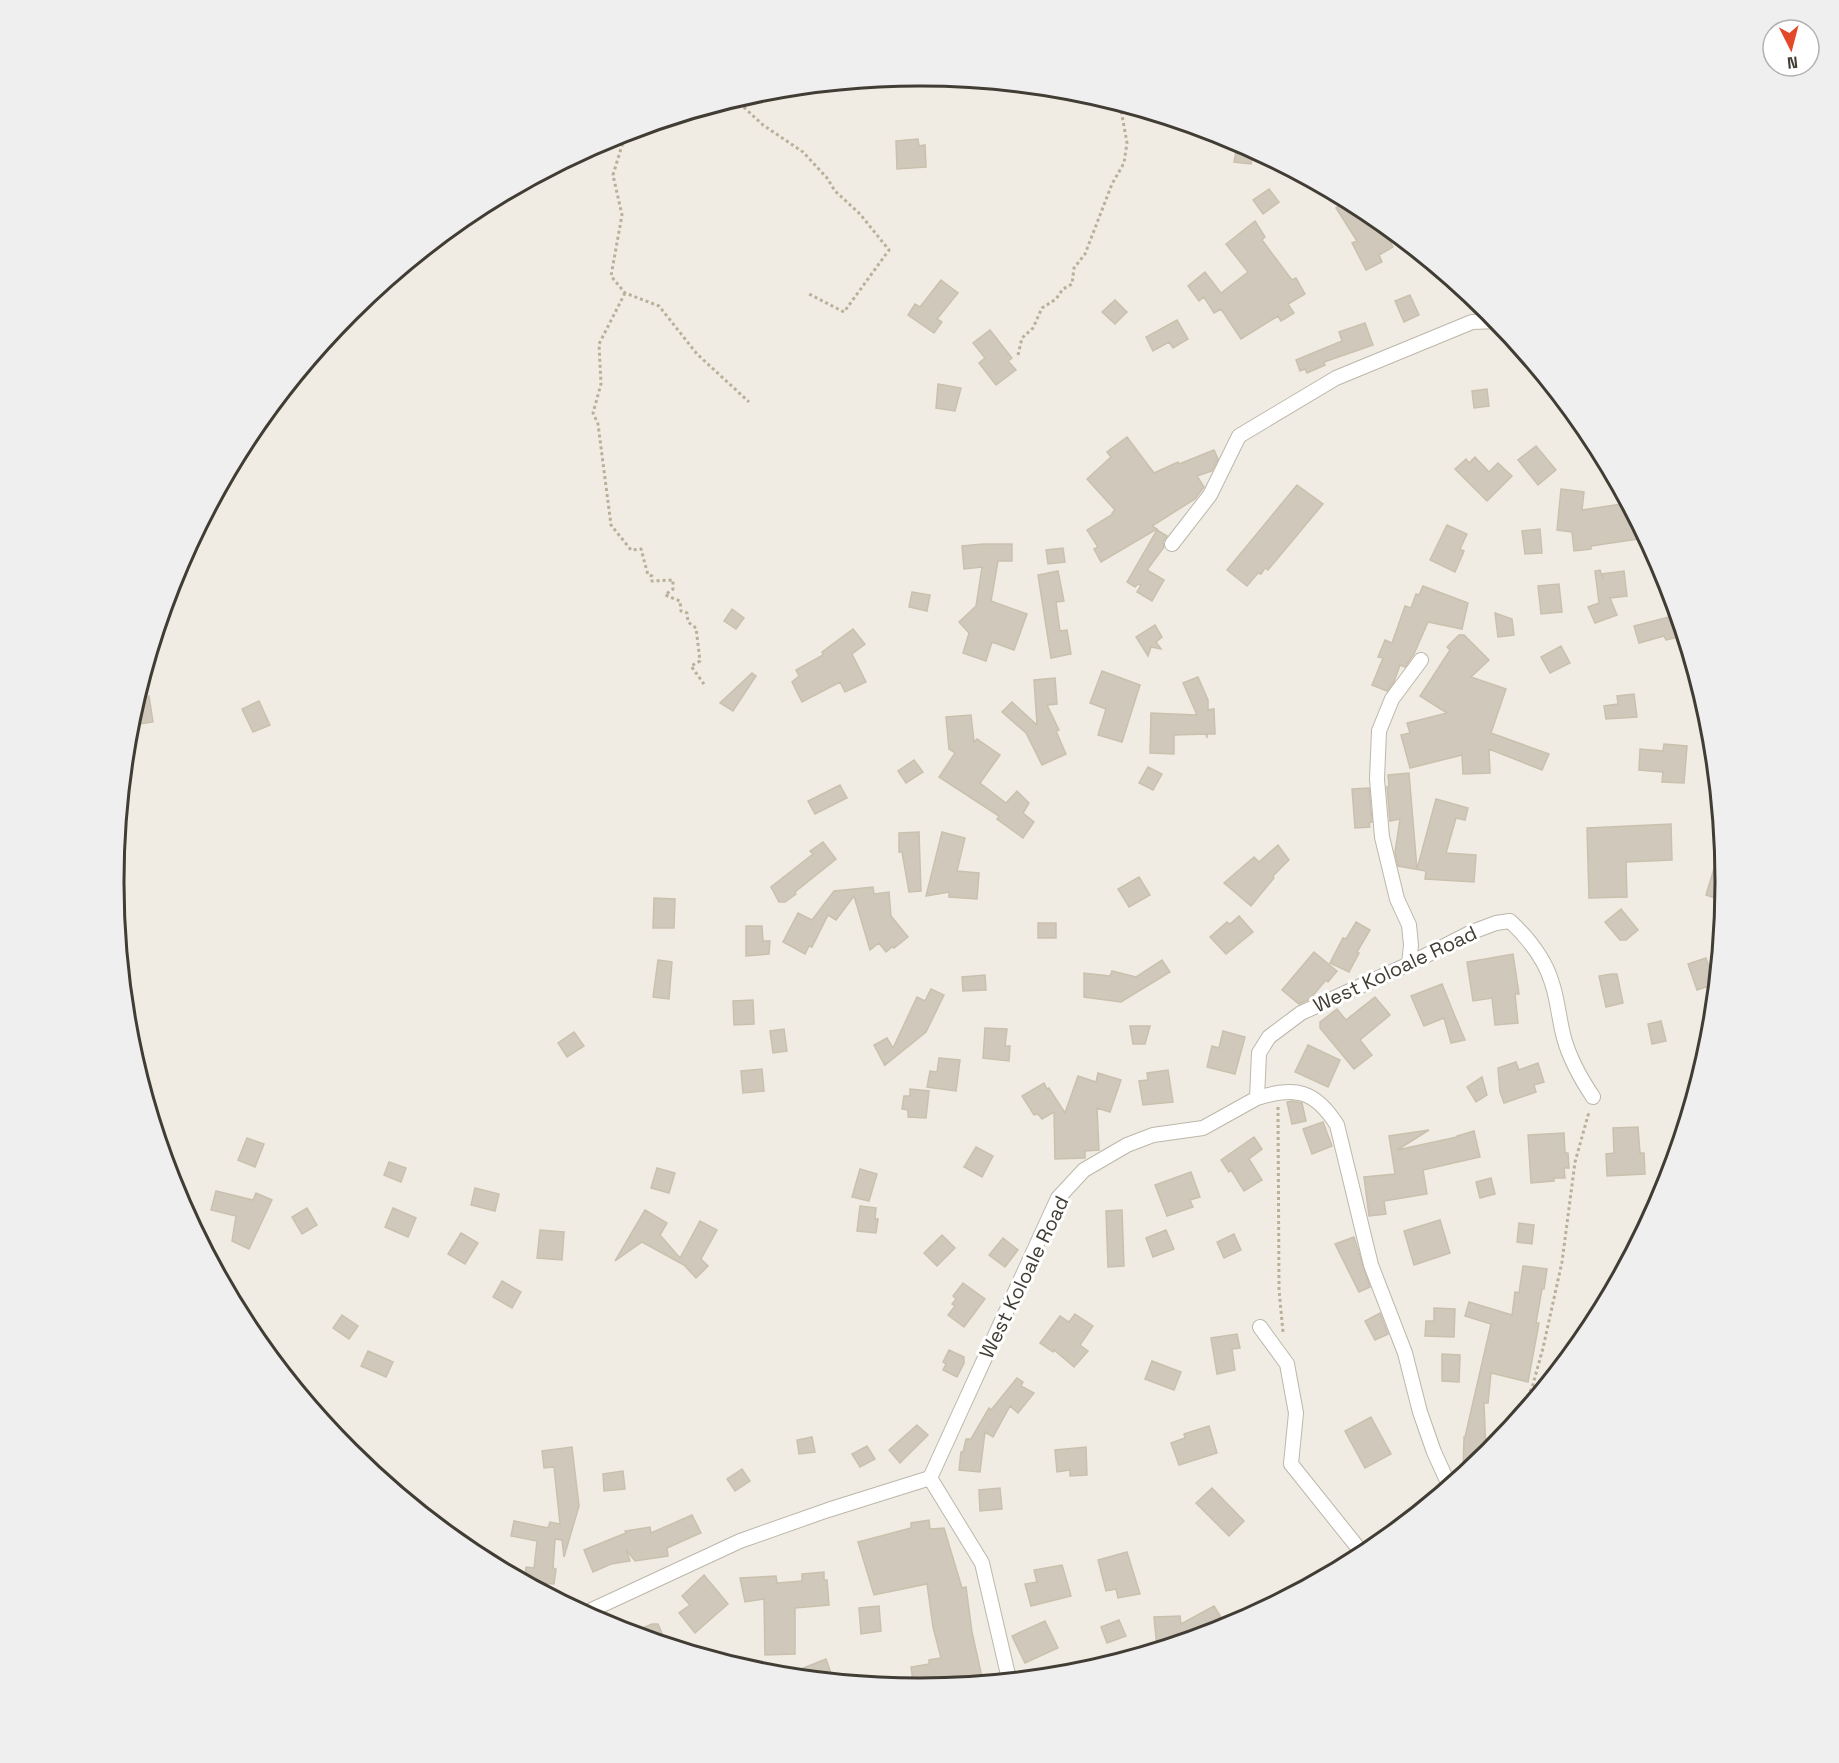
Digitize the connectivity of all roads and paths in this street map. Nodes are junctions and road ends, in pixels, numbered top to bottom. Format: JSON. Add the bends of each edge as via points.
{"nodes":[{"id":1,"x":743,"y":106,"type":"edge"},
{"id":2,"x":1121,"y":112,"type":"edge"},
{"id":3,"x":623,"y":143,"type":"edge"},
{"id":4,"x":625,"y":293,"type":"junction"},
{"id":5,"x":809,"y":294,"type":"dead end"},
{"id":6,"x":1484,"y":322,"type":"edge"},
{"id":7,"x":1018,"y":355,"type":"dead end"},
{"id":8,"x":749,"y":402,"type":"dead end"},
{"id":9,"x":1172,"y":544,"type":"dead end"},
{"id":10,"x":1421,"y":660,"type":"dead end"},
{"id":11,"x":704,"y":684,"type":"dead end"},
{"id":12,"x":1409,"y":964,"type":"junction"},
{"id":13,"x":1279,"y":1091,"type":"junction"},
{"id":14,"x":1593,"y":1097,"type":"joint"},
{"id":15,"x":1257,"y":1098,"type":"junction"},
{"id":16,"x":1260,"y":1326,"type":"dead end"},
{"id":17,"x":1283,"y":1332,"type":"dead end"},
{"id":18,"x":1530,"y":1392,"type":"edge"},
{"id":19,"x":930,"y":1478,"type":"junction"},
{"id":20,"x":1446,"y":1478,"type":"edge"},
{"id":21,"x":1357,"y":1546,"type":"edge"},
{"id":22,"x":596,"y":1608,"type":"edge"},
{"id":23,"x":1008,"y":1672,"type":"edge"}],
"edges":[{"from":1,"to":5,"type":"path","via":[[803,152],[889,249],[844,312]]},
{"from":2,"to":7,"type":"path","via":[[1127,143],[1124,163],[1085,254],[1074,268],[1072,284],[1042,308],[1022,339]]},
{"from":3,"to":4,"type":"path","via":[[613,174],[621,215],[611,276]]},
{"from":4,"to":8,"type":"path","via":[[659,306],[697,354]]},
{"from":4,"to":11,"type":"path","via":[[599,344],[601,384],[593,413],[598,424],[611,525],[631,550],[641,549],[652,580],[673,580],[673,589],[665,595],[680,601],[681,611],[687,613],[688,622],[696,628],[700,661],[691,666]]},
{"from":6,"to":9,"type":"street","via":[[1472,322],[1336,378],[1239,436],[1210,495]]},
{"from":10,"to":12,"type":"street","via":[[1392,699],[1379,731],[1377,779],[1382,837],[1397,899],[1409,925]]},
{"from":12,"to":14,"type":"street","name":"West Koloale Road","via":[[1472,932],[1510,921],[1525,935],[1552,982],[1564,1040],[1576,1071]]},
{"from":12,"to":15,"type":"street","name":"West Koloale Road","via":[[1301,1013],[1269,1037],[1259,1053]]},
{"from":13,"to":15,"type":"street"},
{"from":13,"to":17,"type":"path","via":[[1279,1290]]},
{"from":13,"to":20,"type":"street","via":[[1304,1093],[1326,1107],[1337,1125],[1371,1265]]},
{"from":14,"to":18,"type":"path","via":[[1575,1162],[1562,1262],[1544,1348]]},
{"from":15,"to":19,"type":"street","name":"West Koloale Road","via":[[1203,1128],[1153,1135],[1127,1145],[1084,1170],[1058,1198]]},
{"from":16,"to":21,"type":"street","via":[[1287,1364],[1296,1413],[1291,1464]]},
{"from":19,"to":22,"type":"street","via":[[741,1541]]},
{"from":19,"to":23,"type":"street","via":[[982,1563]]}]}
